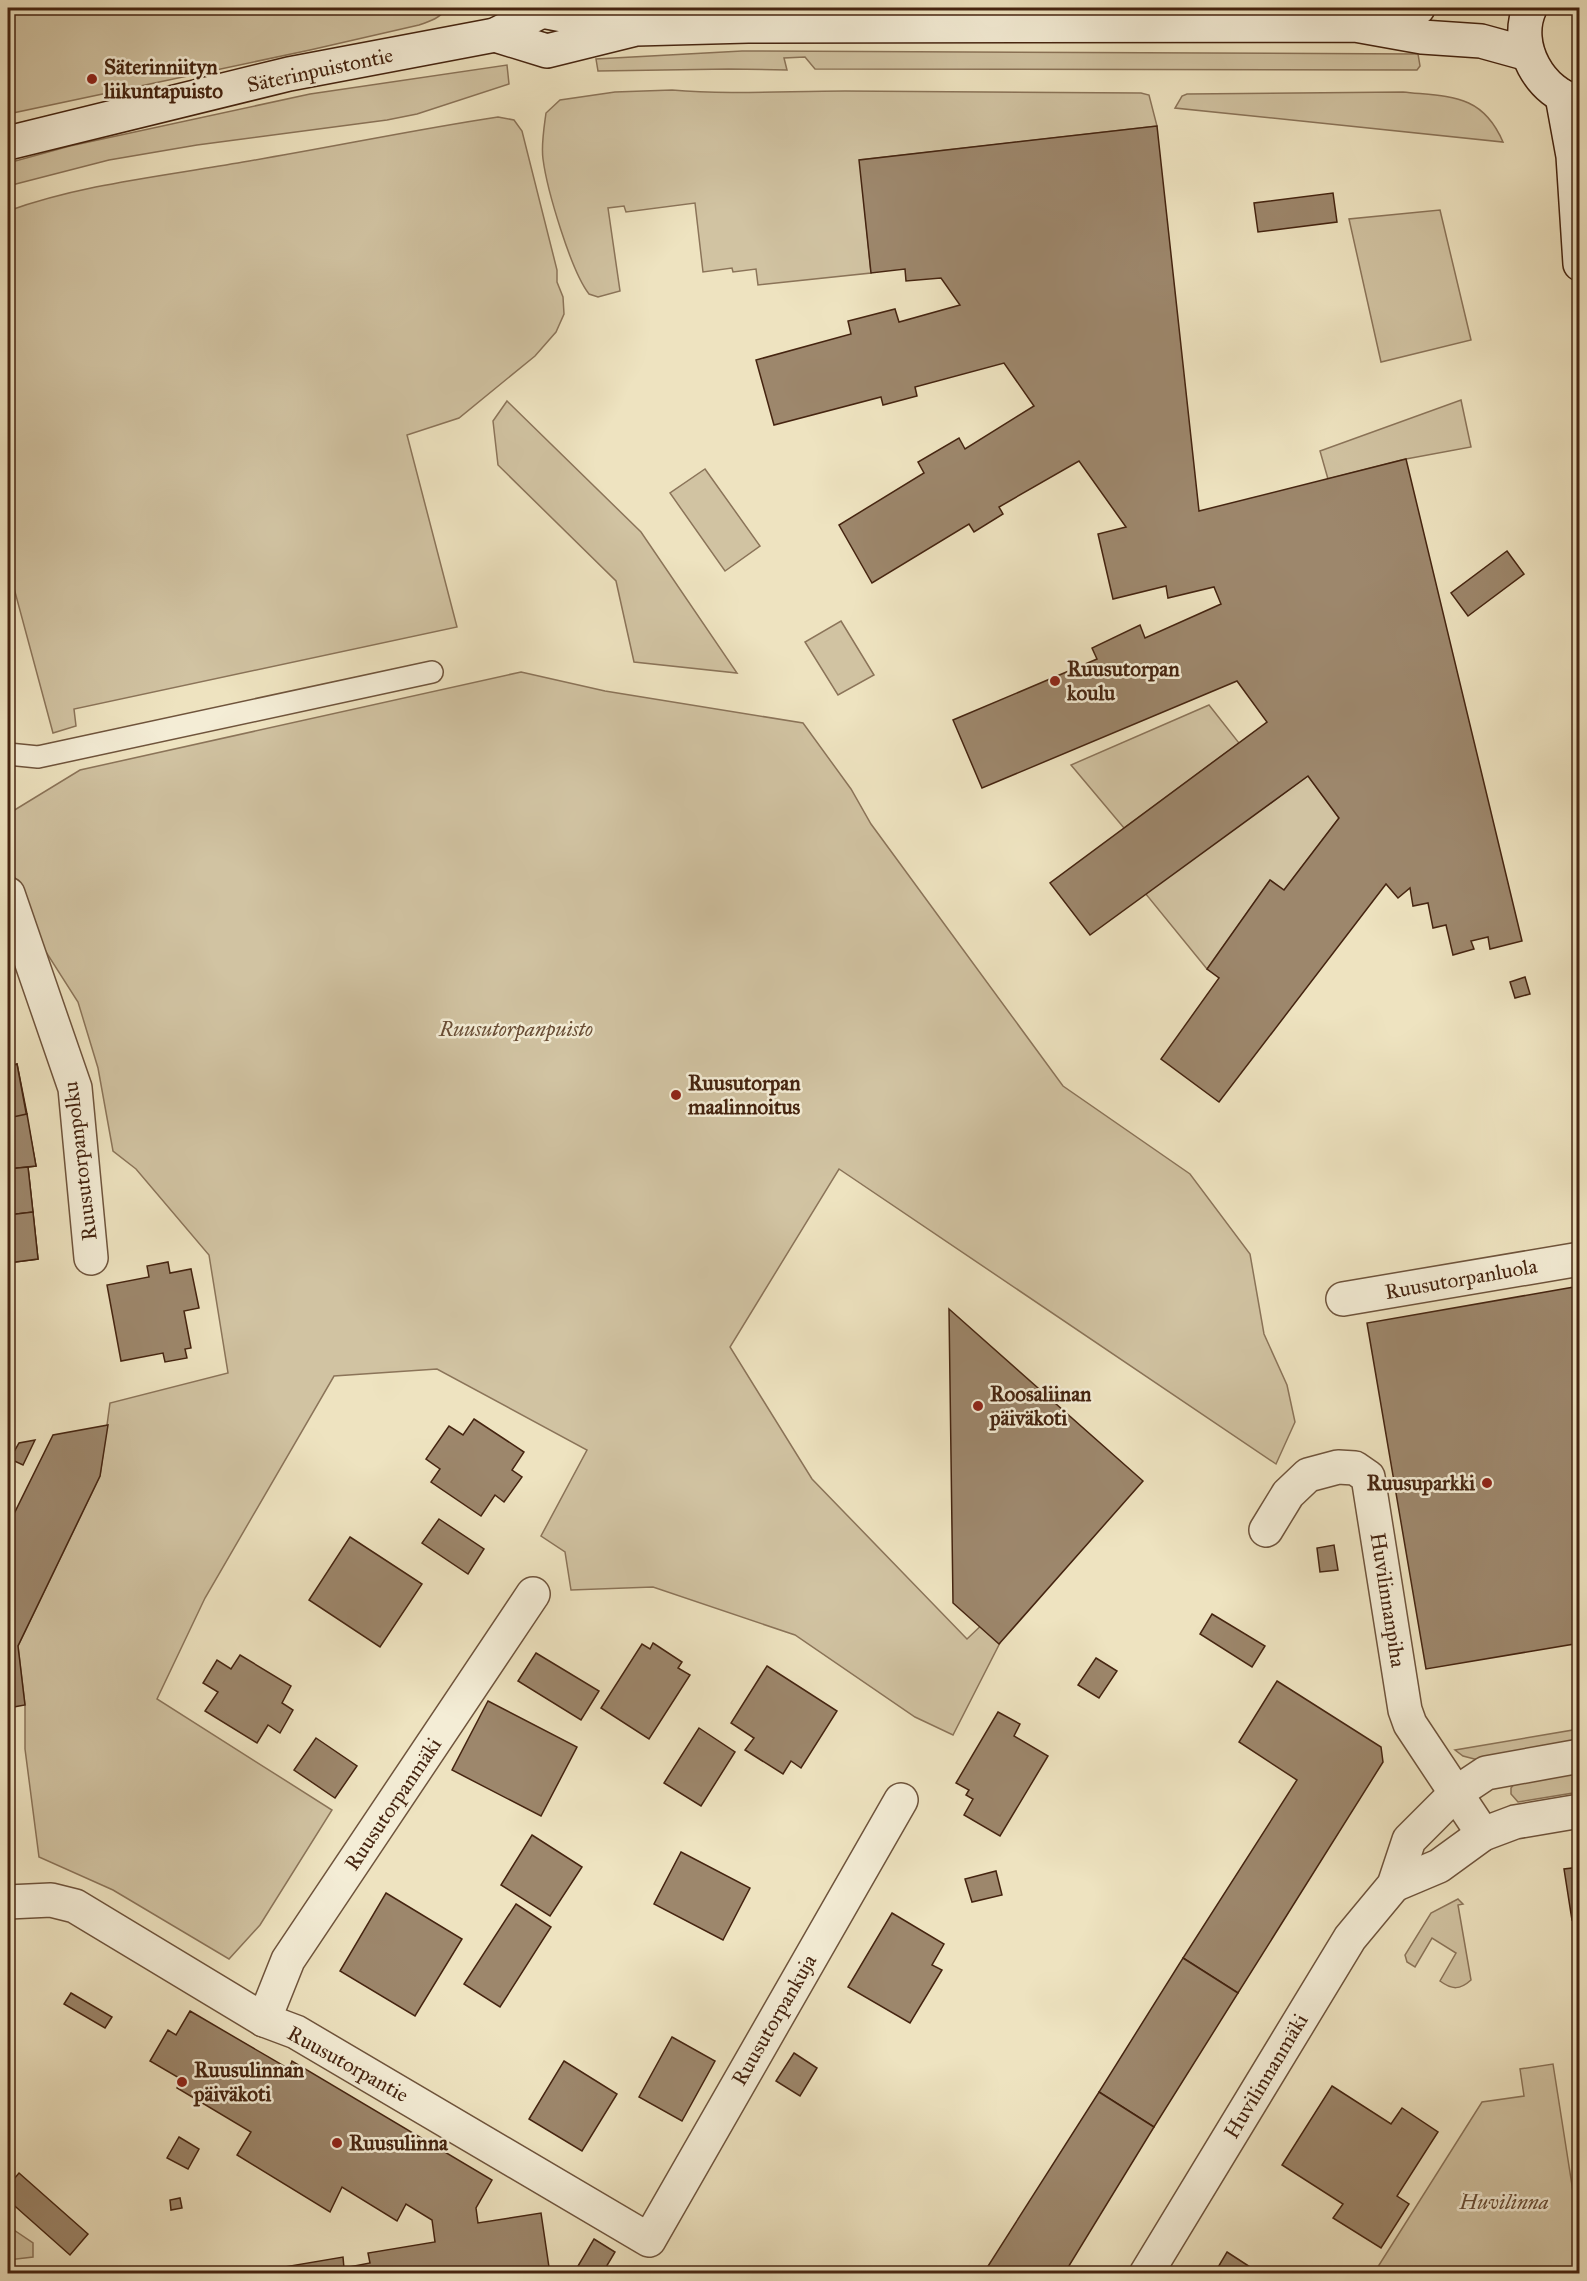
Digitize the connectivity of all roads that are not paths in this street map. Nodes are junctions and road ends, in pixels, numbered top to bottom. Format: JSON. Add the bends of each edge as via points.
{"nodes":[{"id":1,"x":1418,"y":8,"type":"edge"},
{"id":2,"x":1530,"y":8,"type":"edge"},
{"id":3,"x":1355,"y":26,"type":"junction"},
{"id":4,"x":1528,"y":54,"type":"junction"},
{"id":5,"x":1571,"y":99,"type":"edge"},
{"id":6,"x":8,"y":143,"type":"edge"},
{"id":7,"x":1580,"y":264,"type":"edge"},
{"id":8,"x":432,"y":672,"type":"dead end"},
{"id":9,"x":8,"y":753,"type":"edge"},
{"id":10,"x":8,"y":894,"type":"edge"},
{"id":11,"x":91,"y":1258,"type":"dead end"},
{"id":12,"x":1580,"y":1259,"type":"edge"},
{"id":13,"x":1343,"y":1299,"type":"dead end"},
{"id":14,"x":1266,"y":1530,"type":"dead end"},
{"id":15,"x":533,"y":1594,"type":"dead end"},
{"id":16,"x":1580,"y":1756,"type":"edge"},
{"id":17,"x":1456,"y":1793,"type":"junction"},
{"id":18,"x":901,"y":1800,"type":"dead end"},
{"id":19,"x":1580,"y":1811,"type":"edge"},
{"id":20,"x":1483,"y":1834,"type":"junction"},
{"id":21,"x":1394,"y":1885,"type":"junction"},
{"id":22,"x":8,"y":1902,"type":"edge"},
{"id":23,"x":264,"y":2020,"type":"junction"},
{"id":24,"x":649,"y":2240,"type":"joint"},
{"id":25,"x":1146,"y":2274,"type":"edge"}],
"edges":[{"from":1,"to":3,"type":"street","name":"Säterinpuistontie"},
{"from":2,"to":4,"type":"street","via":[[1525,32]]},
{"from":3,"to":4,"type":"street","name":"Säterinpuistontie","via":[[1422,37],[1481,41]]},
{"from":3,"to":6,"type":"street","name":"Säterinpuistontie","via":[[636,29],[547,51],[495,35],[289,74]]},
{"from":4,"to":5,"type":"street","via":[[1547,85]]},
{"from":5,"to":7,"type":"street"},
{"from":8,"to":9,"type":"lane","via":[[38,757]]},
{"from":10,"to":11,"type":"street","name":"Ruusutorpanpolku","via":[[75,1088]]},
{"from":12,"to":13,"type":"street","name":"Ruusutorpanluola"},
{"from":14,"to":17,"type":"street","name":"Huvilinnanpiha","via":[[1288,1494],[1308,1475],[1347,1467],[1368,1477],[1405,1710],[1410,1724]]},
{"from":15,"to":23,"type":"street","name":"Ruusutorpanmäki","via":[[288,1960]]},
{"from":16,"to":17,"type":"street","name":"Huvilinnanmäki","via":[[1486,1773]]},
{"from":17,"to":20,"type":"street","name":"Huvilinnanpiha"},
{"from":17,"to":21,"type":"street","name":"Huvilinnanmäki","via":[[1408,1840]]},
{"from":18,"to":24,"type":"street","name":"Ruusutorpankuja"},
{"from":19,"to":20,"type":"street","name":"Huvilinnanmäki","via":[[1515,1822]]},
{"from":20,"to":21,"type":"street","name":"Huvilinnanmäki","via":[[1438,1866]]},
{"from":21,"to":25,"type":"street","name":"Huvilinnanmäki","via":[[1350,1938]]},
{"from":22,"to":23,"type":"street","name":"Ruusutorpantie","via":[[51,1900],[75,1906]]},
{"from":23,"to":24,"type":"street","name":"Ruusutorpantie","via":[[296,2032]]}]}
